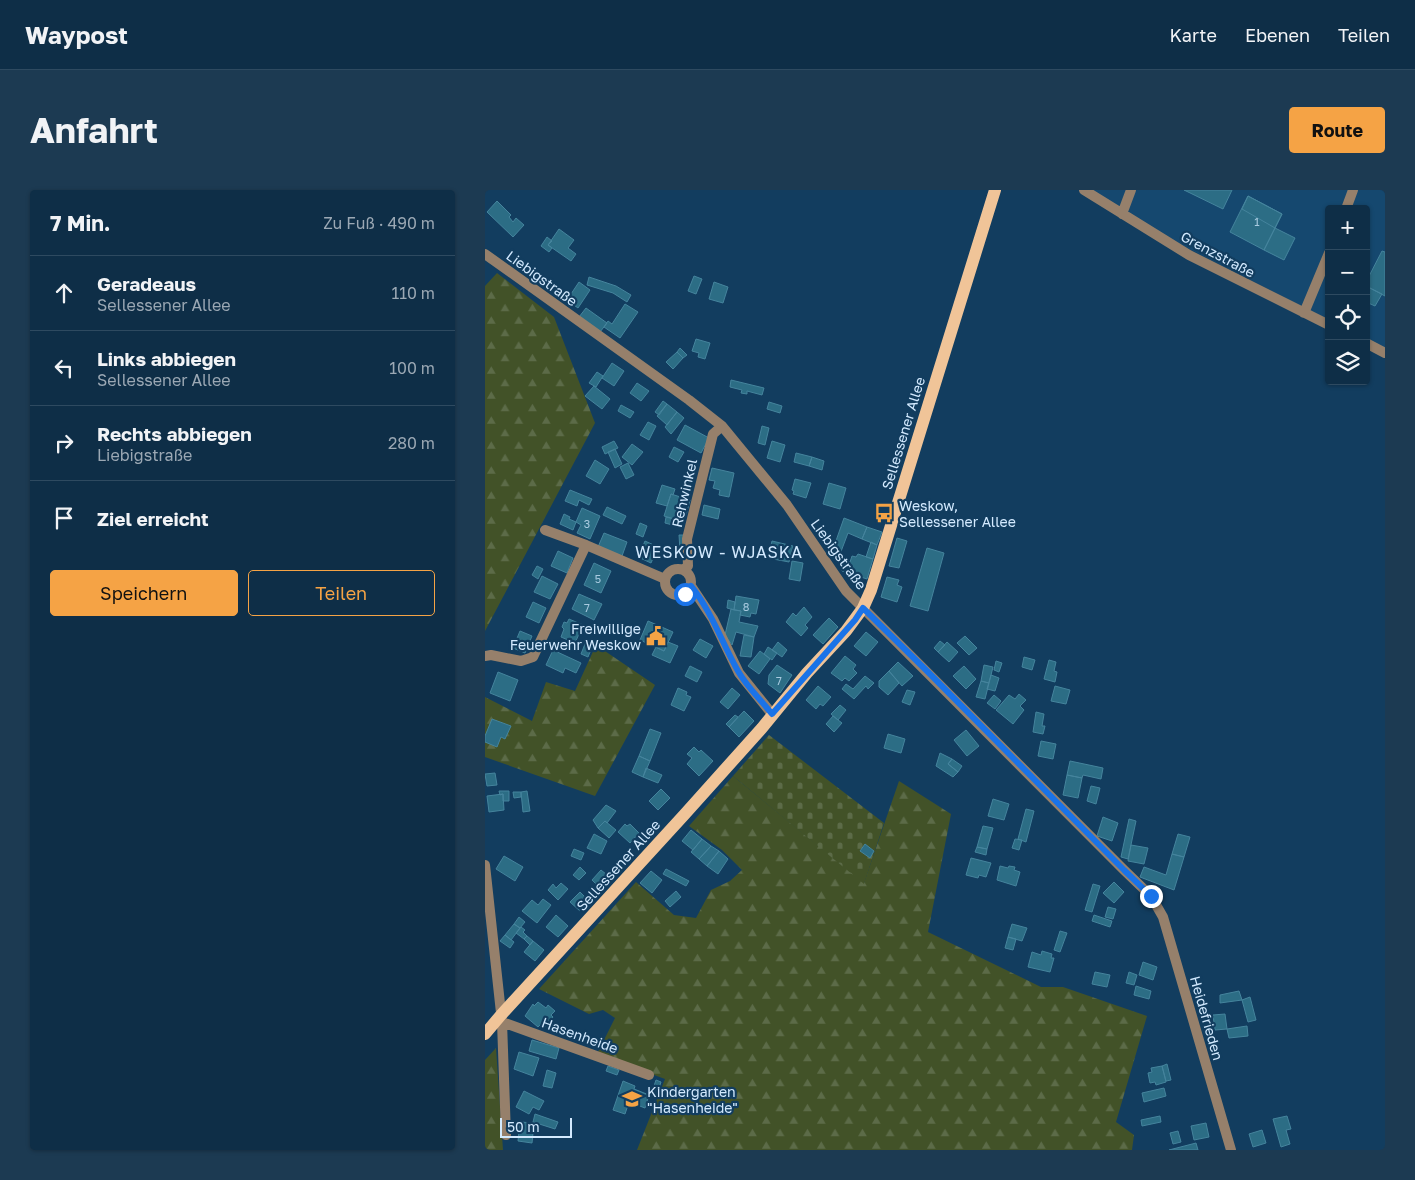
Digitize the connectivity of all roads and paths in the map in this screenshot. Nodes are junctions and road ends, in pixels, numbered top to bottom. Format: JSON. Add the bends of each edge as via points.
{"nodes":[{"id":1,"x":995,"y":190,"type":"edge"},
{"id":2,"x":1084,"y":190,"type":"edge"},
{"id":3,"x":1131,"y":190,"type":"edge"},
{"id":4,"x":1353,"y":190,"type":"edge"},
{"id":5,"x":1347,"y":205,"type":"edge"},
{"id":6,"x":1123,"y":214,"type":"junction"},
{"id":7,"x":485,"y":254,"type":"edge"},
{"id":8,"x":1325,"y":263,"type":"edge"},
{"id":9,"x":1304,"y":313,"type":"junction"},
{"id":10,"x":1325,"y":323,"type":"edge"},
{"id":11,"x":1370,"y":346,"type":"edge"},
{"id":12,"x":1385,"y":352,"type":"edge"},
{"id":13,"x":722,"y":426,"type":"junction"},
{"id":14,"x":545,"y":530,"type":"dead end"},
{"id":15,"x":586,"y":545,"type":"junction"},
{"id":16,"x":683,"y":570,"type":"junction"},
{"id":17,"x":665,"y":579,"type":"junction"},
{"id":18,"x":691,"y":586,"type":"junction"},
{"id":19,"x":863,"y":608,"type":"junction"},
{"id":20,"x":485,"y":656,"type":"edge"},
{"id":21,"x":772,"y":714,"type":"junction"},
{"id":22,"x":485,"y":866,"type":"edge"},
{"id":23,"x":1151,"y":896,"type":"joint"},
{"id":24,"x":490,"y":945,"type":"edge"},
{"id":25,"x":501,"y":1019,"type":"junction"},
{"id":26,"x":485,"y":1034,"type":"edge"},
{"id":27,"x":649,"y":1075,"type":"dead end"},
{"id":28,"x":506,"y":1135,"type":"dead end"},
{"id":29,"x":1231,"y":1150,"type":"edge"}],
"edges":[{"from":1,"to":19,"type":"main road","name":"Sellessener Allee"},
{"from":2,"to":6,"type":"street","name":"Grenzstraße"},
{"from":3,"to":6,"type":"street"},
{"from":4,"to":5,"type":"street"},
{"from":6,"to":9,"type":"street","name":"Grenzstraße","via":[[1189,255]]},
{"from":7,"to":13,"type":"street","name":"Liebigstraße"},
{"from":8,"to":9,"type":"street"},
{"from":9,"to":10,"type":"street","name":"Grenzstraße"},
{"from":11,"to":12,"type":"street"},
{"from":13,"to":16,"type":"street","name":"Rehwinkel","via":[[713,434],[687,539],[688,566]]},
{"from":13,"to":19,"type":"street","name":"Liebigstraße","via":[[787,505],[846,590]]},
{"from":14,"to":15,"type":"street"},
{"from":15,"to":17,"type":"street"},
{"from":15,"to":20,"type":"street","via":[[533,657],[521,660]]},
{"from":16,"to":17,"type":"street","via":[[670,571]]},
{"from":16,"to":18,"type":"street","via":[[691,579]]},
{"from":17,"to":18,"type":"street","via":[[665,588],[676,596],[685,594]]},
{"from":18,"to":21,"type":"street","via":[[713,619],[739,672]]},
{"from":19,"to":21,"type":"main road","name":"Sellessener Allee","via":[[851,626]]},
{"from":19,"to":23,"type":"street","name":"Liebigstraße"},
{"from":21,"to":25,"type":"main road","name":"Sellessener Allee"},
{"from":22,"to":24,"type":"street"},
{"from":23,"to":29,"type":"street","name":"Heidefrieden","via":[[1163,917]]},
{"from":24,"to":25,"type":"street"},
{"from":25,"to":26,"type":"main road","name":"Sellessener Allee"},
{"from":25,"to":27,"type":"street","name":"Hasenheide"},
{"from":25,"to":28,"type":"street"}]}
